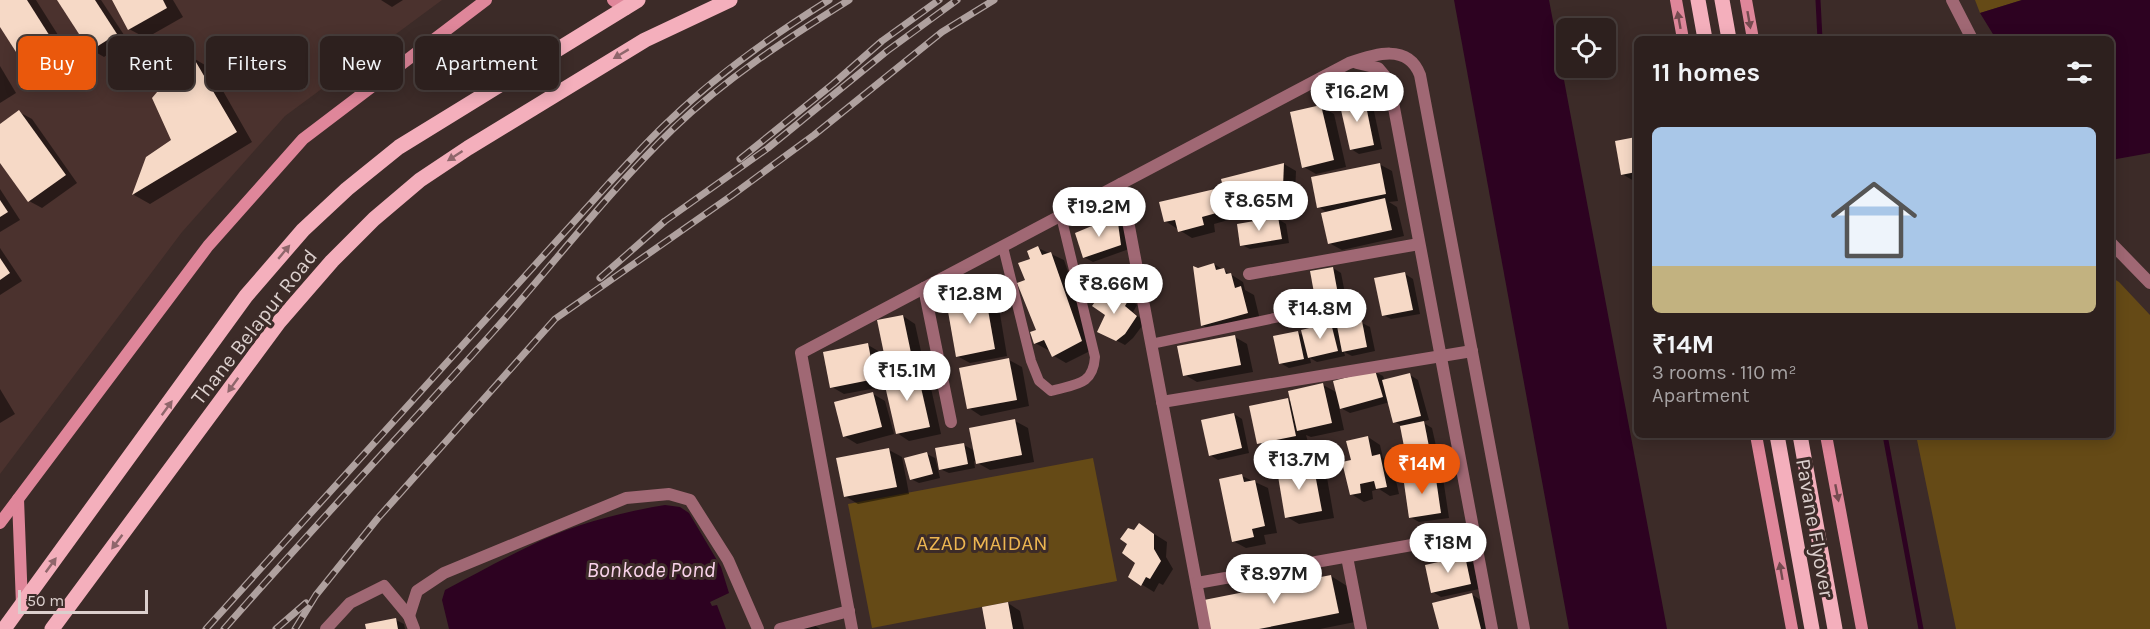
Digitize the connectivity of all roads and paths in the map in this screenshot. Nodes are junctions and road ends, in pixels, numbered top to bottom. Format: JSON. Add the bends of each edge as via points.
{"nodes":[{"id":1,"x":486,"y":0,"type":"edge"},
{"id":2,"x":613,"y":0,"type":"edge"},
{"id":3,"x":708,"y":0,"type":"edge"},
{"id":4,"x":730,"y":0,"type":"edge"},
{"id":5,"x":1676,"y":0,"type":"edge"},
{"id":6,"x":1698,"y":0,"type":"edge"},
{"id":7,"x":1722,"y":0,"type":"edge"},
{"id":8,"x":1746,"y":0,"type":"edge"},
{"id":9,"x":1952,"y":0,"type":"edge"},
{"id":10,"x":633,"y":2,"type":"edge"},
{"id":11,"x":1682,"y":36,"type":"edge"},
{"id":12,"x":1704,"y":36,"type":"edge"},
{"id":13,"x":1728,"y":36,"type":"edge"},
{"id":14,"x":1752,"y":36,"type":"edge"},
{"id":15,"x":1970,"y":36,"type":"edge"},
{"id":16,"x":645,"y":40,"type":"junction"},
{"id":17,"x":1349,"y":63,"type":"junction"},
{"id":18,"x":1121,"y":184,"type":"junction"},
{"id":19,"x":1061,"y":216,"type":"junction"},
{"id":20,"x":1419,"y":244,"type":"junction"},
{"id":21,"x":2114,"y":246,"type":"edge"},
{"id":22,"x":1003,"y":247,"type":"junction"},
{"id":23,"x":1249,"y":274,"type":"dead end"},
{"id":24,"x":2150,"y":283,"type":"edge"},
{"id":25,"x":924,"y":288,"type":"junction"},
{"id":26,"x":1303,"y":312,"type":"dead end"},
{"id":27,"x":1151,"y":344,"type":"junction"},
{"id":28,"x":1472,"y":351,"type":"junction"},
{"id":29,"x":1440,"y":357,"type":"junction"},
{"id":30,"x":1162,"y":402,"type":"junction"},
{"id":31,"x":951,"y":422,"type":"dead end"},
{"id":32,"x":1757,"y":438,"type":"edge"},
{"id":33,"x":1778,"y":438,"type":"edge"},
{"id":34,"x":1801,"y":438,"type":"edge"},
{"id":35,"x":1827,"y":438,"type":"edge"},
{"id":36,"x":18,"y":499,"type":"junction"},
{"id":37,"x":0,"y":523,"type":"edge"},
{"id":38,"x":1474,"y":534,"type":"junction"},
{"id":39,"x":1347,"y":557,"type":"junction"},
{"id":40,"x":1197,"y":583,"type":"junction"},
{"id":41,"x":22,"y":605,"type":"junction"},
{"id":42,"x":849,"y":611,"type":"junction"},
{"id":43,"x":409,"y":616,"type":"junction"},
{"id":44,"x":4,"y":629,"type":"edge"},
{"id":45,"x":52,"y":629,"type":"edge"},
{"id":46,"x":326,"y":629,"type":"edge"},
{"id":47,"x":414,"y":629,"type":"edge"},
{"id":48,"x":758,"y":629,"type":"edge"},
{"id":49,"x":780,"y":629,"type":"edge"},
{"id":50,"x":852,"y":629,"type":"edge"},
{"id":51,"x":1205,"y":629,"type":"edge"},
{"id":52,"x":1361,"y":629,"type":"edge"},
{"id":53,"x":1492,"y":629,"type":"edge"},
{"id":54,"x":1524,"y":629,"type":"edge"},
{"id":55,"x":1792,"y":629,"type":"edge"},
{"id":56,"x":1812,"y":629,"type":"edge"},
{"id":57,"x":1835,"y":629,"type":"edge"},
{"id":58,"x":1862,"y":629,"type":"edge"}],
"edges":[{"from":1,"to":36,"type":"street","via":[[303,139],[208,246]]},
{"from":2,"to":10,"type":"street"},
{"from":3,"to":16,"type":"main road"},
{"from":4,"to":16,"type":"main road","name":"Thane Belapur Road"},
{"from":11,"to":5,"type":"street","one_way":true},
{"from":6,"to":12,"type":"main road"},
{"from":7,"to":13,"type":"main road"},
{"from":8,"to":14,"type":"street","one_way":true},
{"from":9,"to":15,"type":"street"},
{"from":41,"to":10,"type":"main road","name":"Thane Belapur Road","one_way":true,"via":[[246,296],[303,230],[399,147]]},
{"from":16,"to":45,"type":"main road","name":"Thane Belapur Road","one_way":true,"via":[[420,180],[374,219],[279,322]]},
{"from":17,"to":18,"type":"street"},
{"from":17,"to":20,"type":"street","via":[[1378,68],[1389,81]]},
{"from":17,"to":28,"type":"street","via":[[1398,54],[1409,58],[1418,68]]},
{"from":18,"to":19,"type":"street"},
{"from":18,"to":27,"type":"street"},
{"from":19,"to":22,"type":"street"},
{"from":19,"to":22,"type":"lane","via":[[1095,357],[1094,370],[1086,381],[1051,391],[1039,381]]},
{"from":20,"to":23,"type":"street"},
{"from":20,"to":29,"type":"street"},
{"from":21,"to":24,"type":"street"},
{"from":22,"to":25,"type":"street"},
{"from":25,"to":31,"type":"street"},
{"from":25,"to":42,"type":"street","via":[[801,353]]},
{"from":26,"to":27,"type":"lane"},
{"from":27,"to":30,"type":"street"},
{"from":28,"to":29,"type":"street"},
{"from":28,"to":54,"type":"street"},
{"from":29,"to":30,"type":"street"},
{"from":29,"to":38,"type":"street"},
{"from":30,"to":40,"type":"street"},
{"from":55,"to":32,"type":"street","one_way":true},
{"from":33,"to":56,"type":"main road","name":"Pavane Flyover"},
{"from":34,"to":57,"type":"main road","name":"Pavane Flyover"},
{"from":35,"to":58,"type":"street","one_way":true},
{"from":36,"to":37,"type":"street"},
{"from":36,"to":41,"type":"street"},
{"from":38,"to":39,"type":"street"},
{"from":38,"to":53,"type":"street"},
{"from":39,"to":40,"type":"street"},
{"from":39,"to":52,"type":"street"},
{"from":40,"to":51,"type":"street"},
{"from":41,"to":44,"type":"main road","name":"Thane Belapur Road"},
{"from":42,"to":49,"type":"street"},
{"from":42,"to":50,"type":"street"},
{"from":43,"to":46,"type":"street","via":[[384,586],[350,603]]},
{"from":43,"to":47,"type":"street"},
{"from":43,"to":48,"type":"street","via":[[417,591],[444,573],[626,498],[669,494],[690,500],[728,560]]}]}
